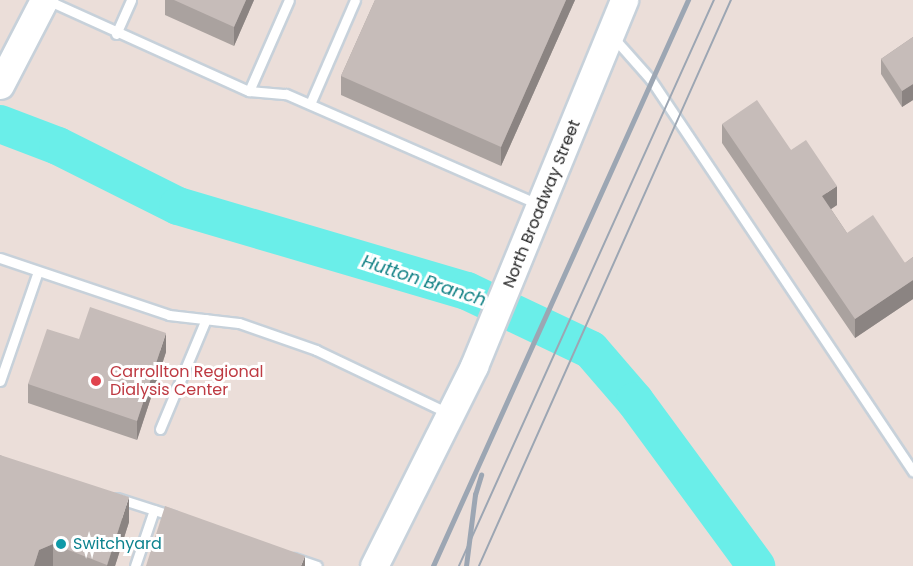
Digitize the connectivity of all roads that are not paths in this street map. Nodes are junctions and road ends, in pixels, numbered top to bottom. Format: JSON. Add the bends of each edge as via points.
{"nodes":[{"id":1,"x":45,"y":0,"type":"edge"},
{"id":2,"x":131,"y":0,"type":"edge"},
{"id":3,"x":289,"y":0,"type":"edge"},
{"id":4,"x":355,"y":0,"type":"edge"},
{"id":5,"x":624,"y":0,"type":"edge"},
{"id":6,"x":609,"y":33,"type":"junction"},
{"id":7,"x":116,"y":34,"type":"junction"},
{"id":8,"x":0,"y":85,"type":"edge"},
{"id":9,"x":249,"y":91,"type":"junction"},
{"id":10,"x":310,"y":104,"type":"junction"},
{"id":11,"x":542,"y":206,"type":"junction"},
{"id":12,"x":0,"y":258,"type":"edge"},
{"id":13,"x":38,"y":271,"type":"junction"},
{"id":14,"x":207,"y":319,"type":"junction"},
{"id":15,"x":0,"y":381,"type":"edge"},
{"id":16,"x":450,"y":414,"type":"junction"},
{"id":17,"x":160,"y":429,"type":"dead end"},
{"id":18,"x":913,"y":471,"type":"edge"},
{"id":19,"x":110,"y":496,"type":"edge"},
{"id":20,"x":154,"y":510,"type":"junction"},
{"id":21,"x":186,"y":521,"type":"edge"},
{"id":22,"x":284,"y":555,"type":"edge"},
{"id":23,"x":135,"y":566,"type":"edge"},
{"id":24,"x":317,"y":566,"type":"edge"},
{"id":25,"x":374,"y":566,"type":"edge"}],
"edges":[{"from":1,"to":7,"type":"lane"},
{"from":1,"to":8,"type":"street"},
{"from":2,"to":7,"type":"lane"},
{"from":3,"to":9,"type":"lane"},
{"from":4,"to":10,"type":"lane"},
{"from":5,"to":6,"type":"street","name":"North Broadway Street"},
{"from":6,"to":11,"type":"street","name":"North Broadway Street"},
{"from":6,"to":18,"type":"lane","via":[[651,80]]},
{"from":7,"to":9,"type":"lane"},
{"from":9,"to":10,"type":"lane","via":[[286,94]]},
{"from":10,"to":11,"type":"lane"},
{"from":11,"to":16,"type":"street","name":"North Broadway Street"},
{"from":12,"to":13,"type":"lane"},
{"from":13,"to":14,"type":"lane","via":[[169,315]]},
{"from":13,"to":15,"type":"lane"},
{"from":14,"to":16,"type":"lane","via":[[239,323],[316,350]]},
{"from":14,"to":17,"type":"lane"},
{"from":16,"to":25,"type":"street","name":"North Broadway Street"},
{"from":19,"to":20,"type":"lane"},
{"from":20,"to":21,"type":"lane"},
{"from":20,"to":23,"type":"lane"},
{"from":22,"to":24,"type":"lane"}]}
